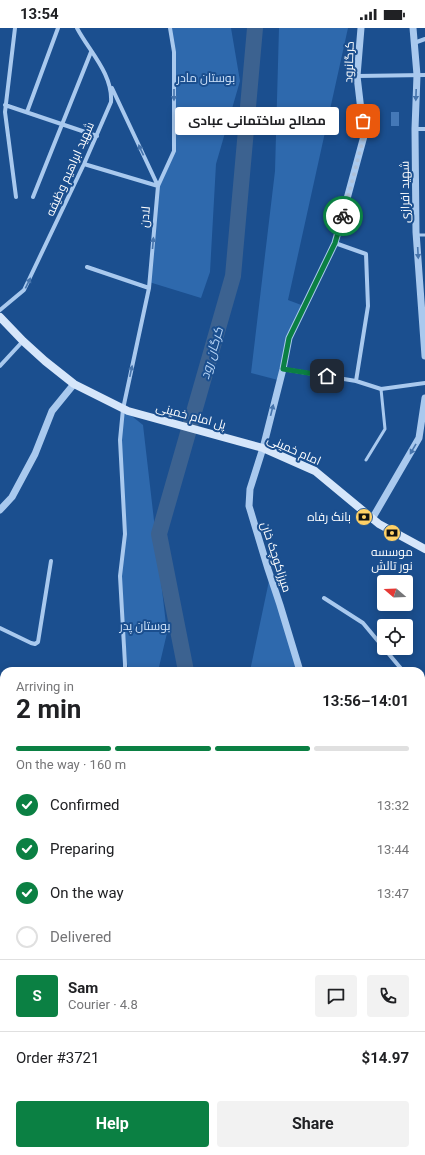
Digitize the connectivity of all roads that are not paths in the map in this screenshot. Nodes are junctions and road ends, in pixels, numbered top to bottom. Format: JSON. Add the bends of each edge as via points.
{"nodes":[{"id":1,"x":15,"y":28,"type":"edge"},
{"id":2,"x":58,"y":28,"type":"edge"},
{"id":3,"x":77,"y":28,"type":"edge"},
{"id":4,"x":170,"y":28,"type":"edge"},
{"id":5,"x":361,"y":28,"type":"edge"},
{"id":6,"x":413,"y":28,"type":"edge"},
{"id":7,"x":425,"y":39,"type":"edge"},
{"id":8,"x":414,"y":43,"type":"junction"},
{"id":9,"x":91,"y":52,"type":"junction"},
{"id":10,"x":105,"y":74,"type":"junction"},
{"id":11,"x":417,"y":75,"type":"junction"},
{"id":12,"x":425,"y":75,"type":"edge"},
{"id":13,"x":357,"y":76,"type":"junction"},
{"id":14,"x":5,"y":105,"type":"junction"},
{"id":15,"x":27,"y":112,"type":"junction"},
{"id":16,"x":62,"y":124,"type":"junction"},
{"id":17,"x":415,"y":129,"type":"junction"},
{"id":18,"x":425,"y":130,"type":"edge"},
{"id":19,"x":97,"y":136,"type":"junction"},
{"id":20,"x":84,"y":164,"type":"junction"},
{"id":21,"x":158,"y":186,"type":"junction"},
{"id":22,"x":16,"y":197,"type":"dead end"},
{"id":23,"x":33,"y":197,"type":"dead end"},
{"id":24,"x":417,"y":235,"type":"junction"},
{"id":25,"x":425,"y":235,"type":"edge"},
{"id":26,"x":335,"y":243,"type":"junction"},
{"id":27,"x":87,"y":267,"type":"dead end"},
{"id":28,"x":149,"y":288,"type":"junction"},
{"id":29,"x":422,"y":291,"type":"edge"},
{"id":30,"x":0,"y":310,"type":"edge"},
{"id":31,"x":0,"y":317,"type":"edge"},
{"id":32,"x":23,"y":341,"type":"junction"},
{"id":33,"x":425,"y":356,"type":"edge"},
{"id":34,"x":0,"y":366,"type":"edge"},
{"id":35,"x":283,"y":369,"type":"junction"},
{"id":36,"x":356,"y":381,"type":"junction"},
{"id":37,"x":425,"y":383,"type":"edge"},
{"id":38,"x":74,"y":384,"type":"junction"},
{"id":39,"x":381,"y":389,"type":"junction"},
{"id":40,"x":425,"y":398,"type":"edge"},
{"id":41,"x":125,"y":410,"type":"junction"},
{"id":42,"x":423,"y":429,"type":"edge"},
{"id":43,"x":248,"y":444,"type":"joint"},
{"id":44,"x":263,"y":448,"type":"junction"},
{"id":45,"x":366,"y":460,"type":"dead end"},
{"id":46,"x":0,"y":510,"type":"edge"},
{"id":47,"x":372,"y":519,"type":"junction"},
{"id":48,"x":425,"y":549,"type":"edge"},
{"id":49,"x":50,"y":561,"type":"dead end"},
{"id":50,"x":324,"y":598,"type":"dead end"},
{"id":51,"x":0,"y":628,"type":"edge"},
{"id":52,"x":125,"y":667,"type":"edge"},
{"id":53,"x":299,"y":667,"type":"edge"},
{"id":54,"x":400,"y":667,"type":"edge"}],
"edges":[{"from":1,"to":14,"type":"street"},
{"from":2,"to":15,"type":"street"},
{"from":3,"to":9,"type":"street","name":"شهید ابراهیم وظیفه"},
{"from":4,"to":21,"type":"street","name":"لادن","one_way":true,"via":[[174,52],[174,151]]},
{"from":5,"to":13,"type":"street","name":"کرگانرود"},
{"from":6,"to":8,"type":"street","name":"شهید افرازی"},
{"from":7,"to":8,"type":"street"},
{"from":8,"to":11,"type":"street","name":"شهید افرازی"},
{"from":9,"to":10,"type":"street","name":"شهید ابراهیم وظیفه"},
{"from":9,"to":16,"type":"street"},
{"from":10,"to":19,"type":"street","name":"شهید ابراهیم وظیفه","via":[[111,102]]},
{"from":21,"to":10,"type":"street","one_way":true},
{"from":11,"to":12,"type":"street"},
{"from":11,"to":13,"type":"street"},
{"from":11,"to":17,"type":"street","name":"شهید افرازی","one_way":true},
{"from":13,"to":26,"type":"street","name":"کرگانرود","via":[[364,136]]},
{"from":14,"to":15,"type":"street"},
{"from":14,"to":22,"type":"street"},
{"from":15,"to":16,"type":"street"},
{"from":16,"to":19,"type":"street"},
{"from":16,"to":23,"type":"street"},
{"from":17,"to":18,"type":"street"},
{"from":17,"to":24,"type":"street","name":"شهید افرازی"},
{"from":19,"to":20,"type":"street","name":"شهید ابراهیم وظیفه"},
{"from":20,"to":21,"type":"street"},
{"from":30,"to":20,"type":"street","name":"شهید ابراهیم وظیفه","one_way":true,"via":[[24,290]]},
{"from":28,"to":21,"type":"street","name":"لادن","one_way":true},
{"from":24,"to":25,"type":"lane"},
{"from":24,"to":29,"type":"street","name":"شهید افرازی","one_way":true},
{"from":26,"to":35,"type":"street","name":"کرگانرود","via":[[289,338]]},
{"from":26,"to":36,"type":"street","via":[[366,254],[368,306]]},
{"from":27,"to":28,"type":"street"},
{"from":41,"to":28,"type":"street","name":"لادن","one_way":true},
{"from":29,"to":33,"type":"street","name":"شهید افرازی"},
{"from":31,"to":32,"type":"main road"},
{"from":32,"to":34,"type":"street"},
{"from":32,"to":38,"type":"main road"},
{"from":35,"to":36,"type":"street"},
{"from":44,"to":35,"type":"street","name":"میرزاکوچک خان","one_way":true},
{"from":36,"to":39,"type":"street"},
{"from":37,"to":39,"type":"street"},
{"from":38,"to":41,"type":"main road"},
{"from":38,"to":46,"type":"street","via":[[52,411],[35,454],[12,497]]},
{"from":39,"to":45,"type":"lane","via":[[385,429]]},
{"from":40,"to":42,"type":"street"},
{"from":41,"to":43,"type":"main road","name":"پل امام خمینی"},
{"from":41,"to":52,"type":"street","name":"لادن","via":[[120,440],[125,534],[120,576]]},
{"from":42,"to":47,"type":"street","one_way":true},
{"from":43,"to":44,"type":"main road","name":"امام خمینی"},
{"from":44,"to":47,"type":"main road","name":"امام خمینی","via":[[315,470]]},
{"from":44,"to":53,"type":"street","name":"میرزاکوچک خان","via":[[250,489],[249,506]]},
{"from":47,"to":48,"type":"main road","name":"امام خمینی"},
{"from":49,"to":51,"type":"street","via":[[38,642],[31,643]]},
{"from":50,"to":54,"type":"street","via":[[363,623]]}]}
